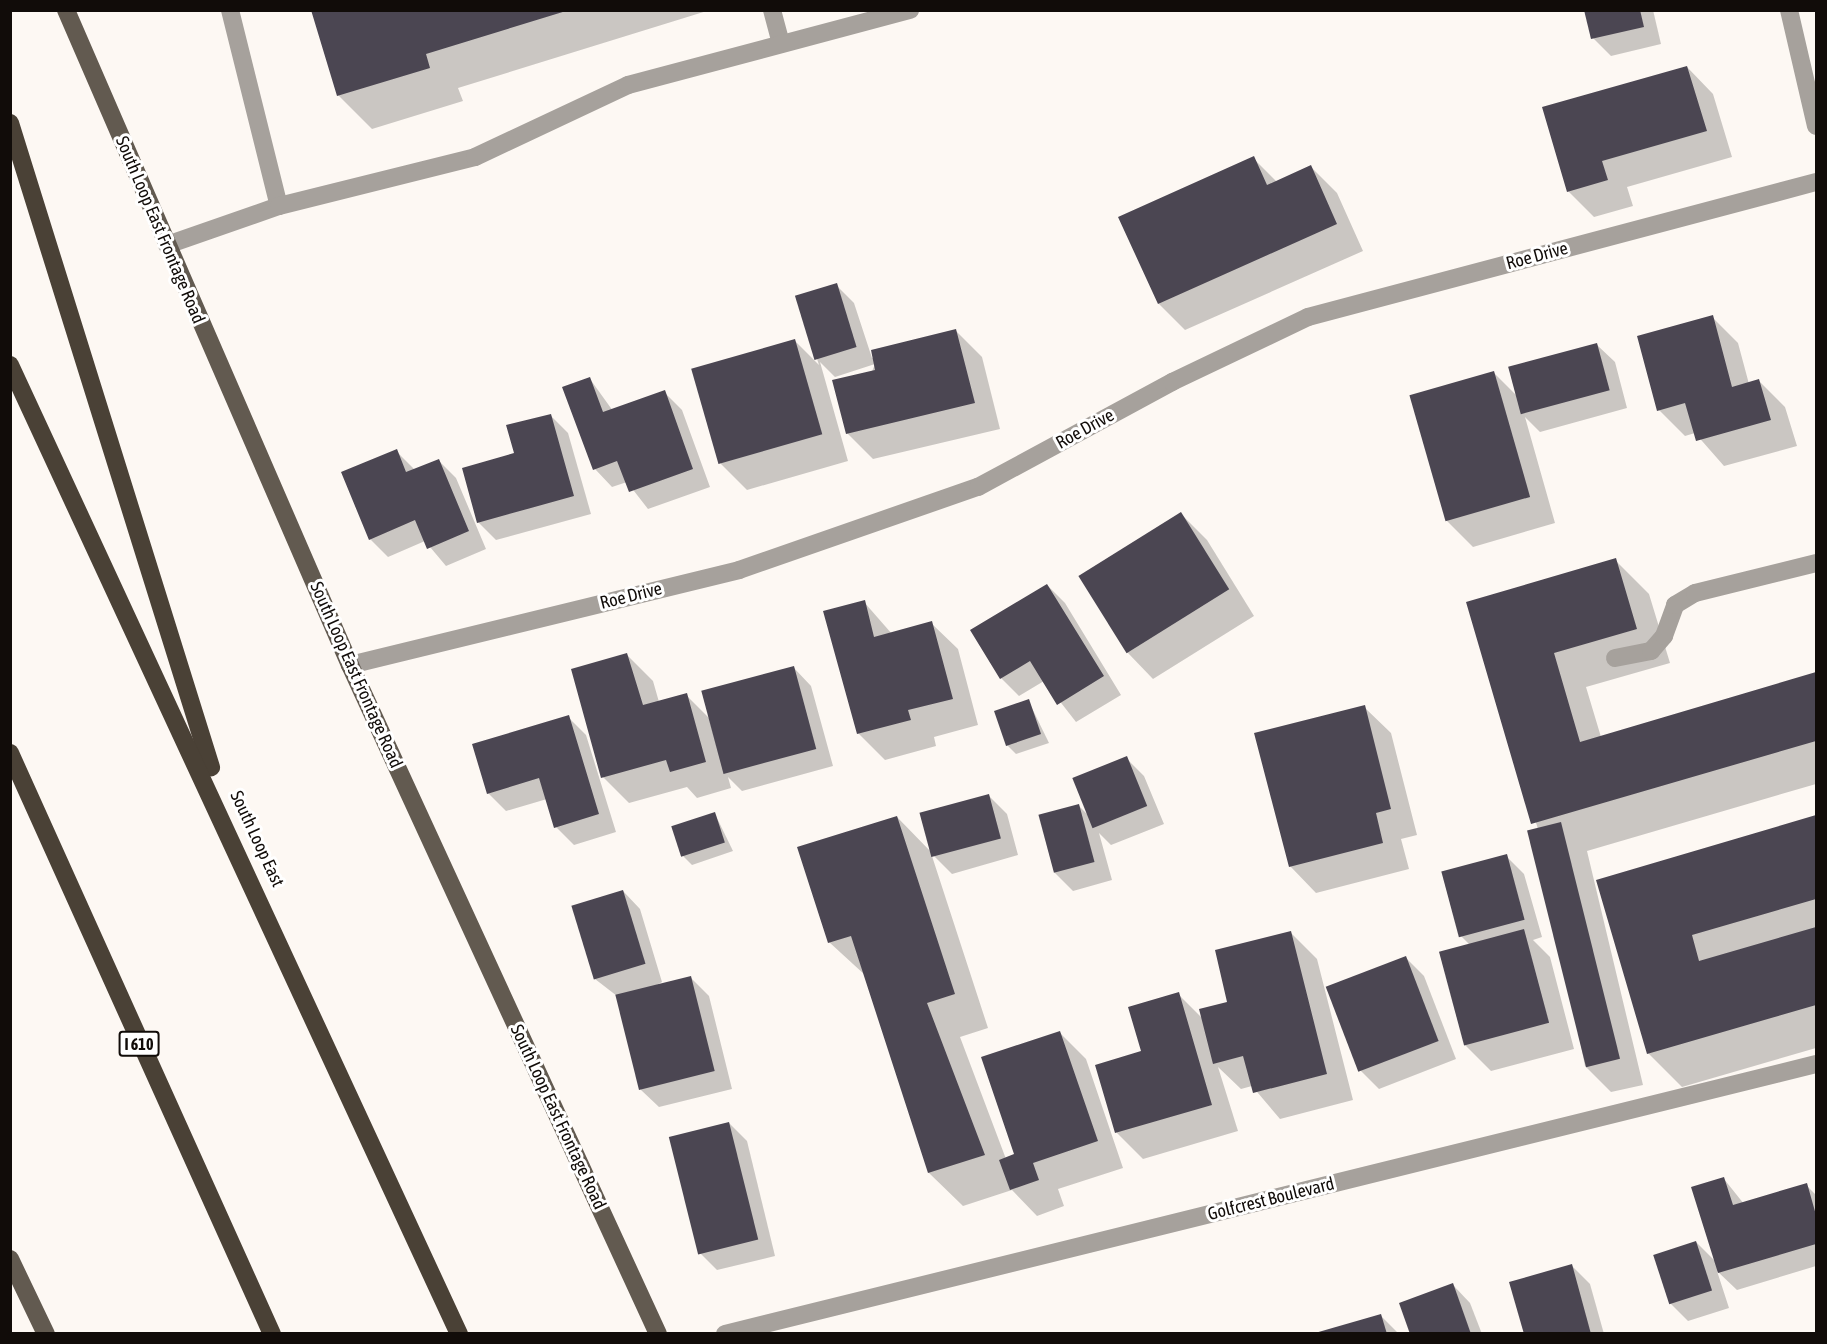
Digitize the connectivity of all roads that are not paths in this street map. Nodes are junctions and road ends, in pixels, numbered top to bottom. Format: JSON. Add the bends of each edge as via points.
{"nodes":[{"id":1,"x":66,"y":10,"type":"edge"},
{"id":2,"x":230,"y":10,"type":"edge"},
{"id":3,"x":772,"y":10,"type":"edge"},
{"id":4,"x":910,"y":10,"type":"edge"},
{"id":5,"x":1789,"y":10,"type":"edge"},
{"id":6,"x":781,"y":44,"type":"junction"},
{"id":7,"x":10,"y":123,"type":"edge"},
{"id":8,"x":1816,"y":126,"type":"edge"},
{"id":9,"x":1816,"y":182,"type":"edge"},
{"id":10,"x":279,"y":206,"type":"junction"},
{"id":11,"x":166,"y":245,"type":"junction"},
{"id":12,"x":10,"y":365,"type":"edge"},
{"id":13,"x":1816,"y":563,"type":"edge"},
{"id":14,"x":1615,"y":658,"type":"dead end"},
{"id":15,"x":350,"y":664,"type":"junction"},
{"id":16,"x":10,"y":753,"type":"edge"},
{"id":17,"x":231,"y":831,"type":"junction"},
{"id":18,"x":1816,"y":1064,"type":"edge"},
{"id":19,"x":10,"y":1259,"type":"edge"},
{"id":20,"x":46,"y":1334,"type":"edge"},
{"id":21,"x":272,"y":1334,"type":"edge"},
{"id":22,"x":459,"y":1334,"type":"edge"},
{"id":23,"x":658,"y":1334,"type":"edge"},
{"id":24,"x":725,"y":1334,"type":"edge"}],
"edges":[{"from":1,"to":11,"type":"main road","name":"South Loop East Frontage Road"},
{"from":2,"to":10,"type":"street"},
{"from":3,"to":6,"type":"street"},
{"from":4,"to":6,"type":"street"},
{"from":5,"to":8,"type":"street"},
{"from":6,"to":10,"type":"street","via":[[628,85],[475,156]]},
{"from":7,"to":17,"type":"highway"},
{"from":9,"to":15,"type":"street","name":"Roe Drive","via":[[1308,317],[1172,382],[978,488],[739,570]]},
{"from":10,"to":11,"type":"street"},
{"from":11,"to":15,"type":"main road","name":"South Loop East Frontage Road"},
{"from":12,"to":17,"type":"highway","name":"South Loop East"},
{"from":13,"to":14,"type":"street","via":[[1695,593],[1675,604],[1664,636],[1651,651]]},
{"from":15,"to":23,"type":"main road","name":"South Loop East Frontage Road"},
{"from":16,"to":21,"type":"highway","number":"I 610"},
{"from":17,"to":22,"type":"highway","name":"South Loop East"},
{"from":18,"to":24,"type":"street","name":"Golfcrest Boulevard"},
{"from":19,"to":20,"type":"main road"}]}
